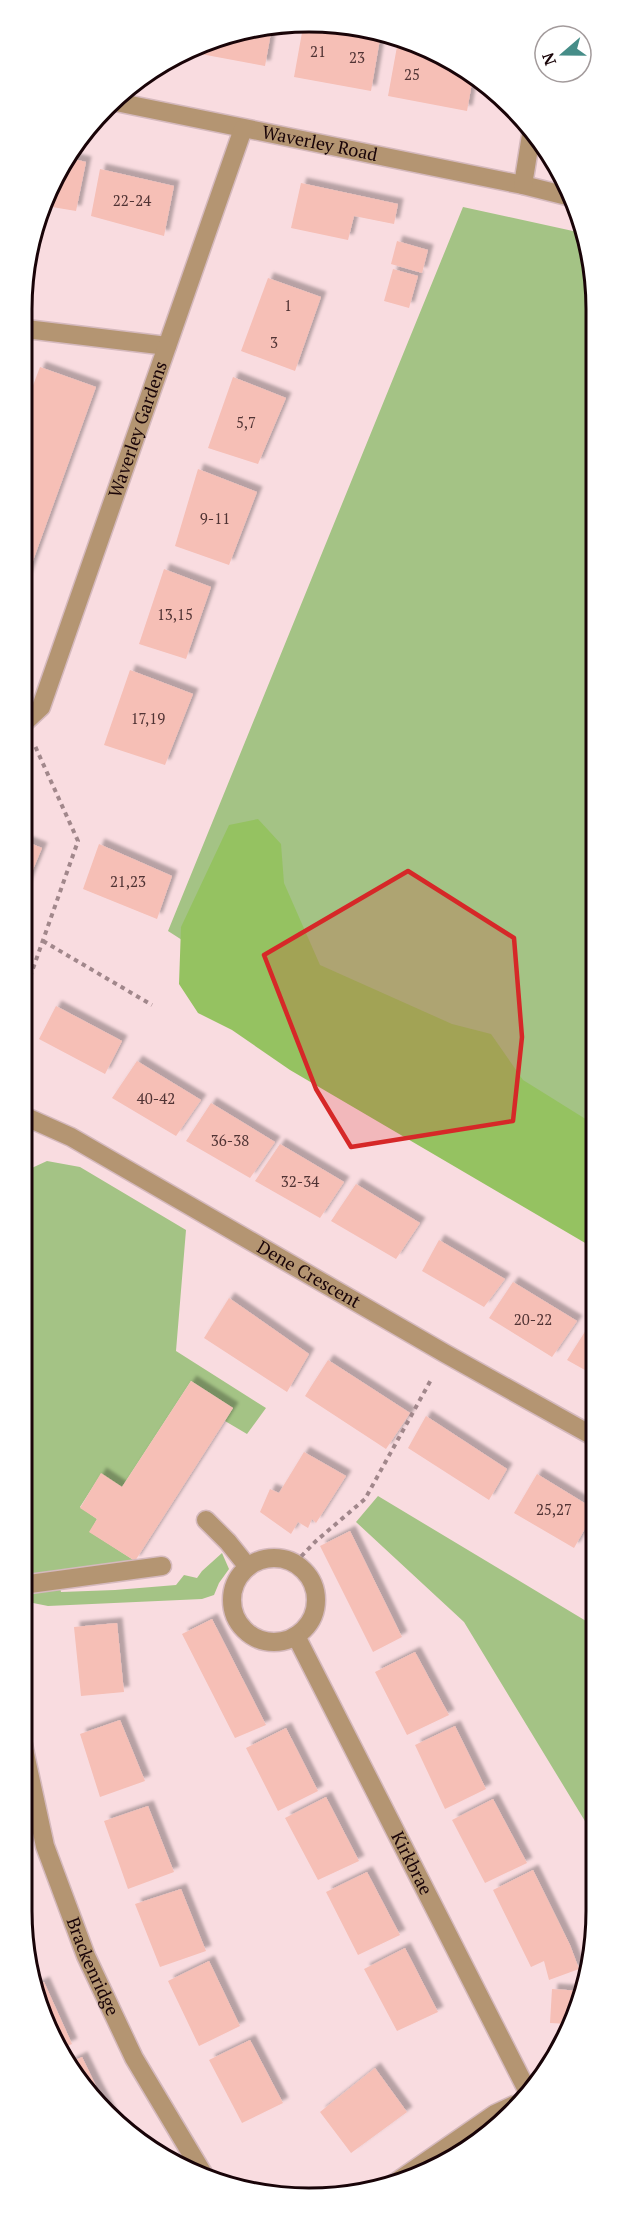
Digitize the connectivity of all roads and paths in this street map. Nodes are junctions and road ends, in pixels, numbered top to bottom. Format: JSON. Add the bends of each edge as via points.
{"nodes":[{"id":1,"x":123,"y":103,"type":"edge"},
{"id":2,"x":243,"y":129,"type":"junction"},
{"id":3,"x":530,"y":142,"type":"edge"},
{"id":4,"x":523,"y":185,"type":"junction"},
{"id":5,"x":561,"y":194,"type":"edge"},
{"id":6,"x":32,"y":330,"type":"edge"},
{"id":7,"x":167,"y":346,"type":"junction"},
{"id":8,"x":32,"y":715,"type":"edge"},
{"id":9,"x":35,"y":744,"type":"dead end"},
{"id":10,"x":43,"y":940,"type":"junction"},
{"id":11,"x":32,"y":971,"type":"edge"},
{"id":12,"x":152,"y":1005,"type":"dead end"},
{"id":13,"x":32,"y":1120,"type":"edge"},
{"id":14,"x":446,"y":1354,"type":"junction"},
{"id":15,"x":586,"y":1432,"type":"edge"},
{"id":16,"x":206,"y":1520,"type":"dead end"},
{"id":17,"x":295,"y":1563,"type":"junction"},
{"id":18,"x":162,"y":1566,"type":"dead end"},
{"id":19,"x":249,"y":1567,"type":"junction"},
{"id":20,"x":32,"y":1584,"type":"edge"},
{"id":21,"x":297,"y":1636,"type":"junction"},
{"id":22,"x":32,"y":1786,"type":"edge"},
{"id":23,"x":524,"y":2085,"type":"edge"},
{"id":24,"x":479,"y":2130,"type":"edge"},
{"id":25,"x":433,"y":2159,"type":"edge"},
{"id":26,"x":198,"y":2165,"type":"edge"}],
"edges":[{"from":1,"to":2,"type":"street","name":"Waverley Road"},
{"from":2,"to":4,"type":"street","name":"Waverley Road"},
{"from":2,"to":7,"type":"street","name":"Waverley Gardens"},
{"from":3,"to":4,"type":"street"},
{"from":4,"to":5,"type":"street","name":"Waverley Road"},
{"from":6,"to":7,"type":"street"},
{"from":7,"to":8,"type":"street","name":"Waverley Gardens","via":[[41,707]]},
{"from":9,"to":10,"type":"path","via":[[78,841]]},
{"from":10,"to":11,"type":"path"},
{"from":10,"to":12,"type":"path"},
{"from":13,"to":14,"type":"street","name":"Dene Crescent","via":[[71,1137]]},
{"from":14,"to":15,"type":"street","name":"Dene Crescent"},
{"from":14,"to":17,"type":"path","via":[[365,1498]]},
{"from":16,"to":19,"type":"street"},
{"from":17,"to":19,"type":"street","via":[[266,1558]]},
{"from":17,"to":21,"type":"street","via":[[314,1584],[317,1599],[308,1626]]},
{"from":18,"to":20,"type":"street"},
{"from":19,"to":21,"type":"street","via":[[235,1583],[232,1596],[238,1622],[258,1639],[284,1641]]},
{"from":21,"to":23,"type":"street","name":"Kirkbrae"},
{"from":22,"to":26,"type":"street","name":"Brackenridge","via":[[45,1846],[86,1956],[134,2058]]},
{"from":24,"to":25,"type":"street"}]}
